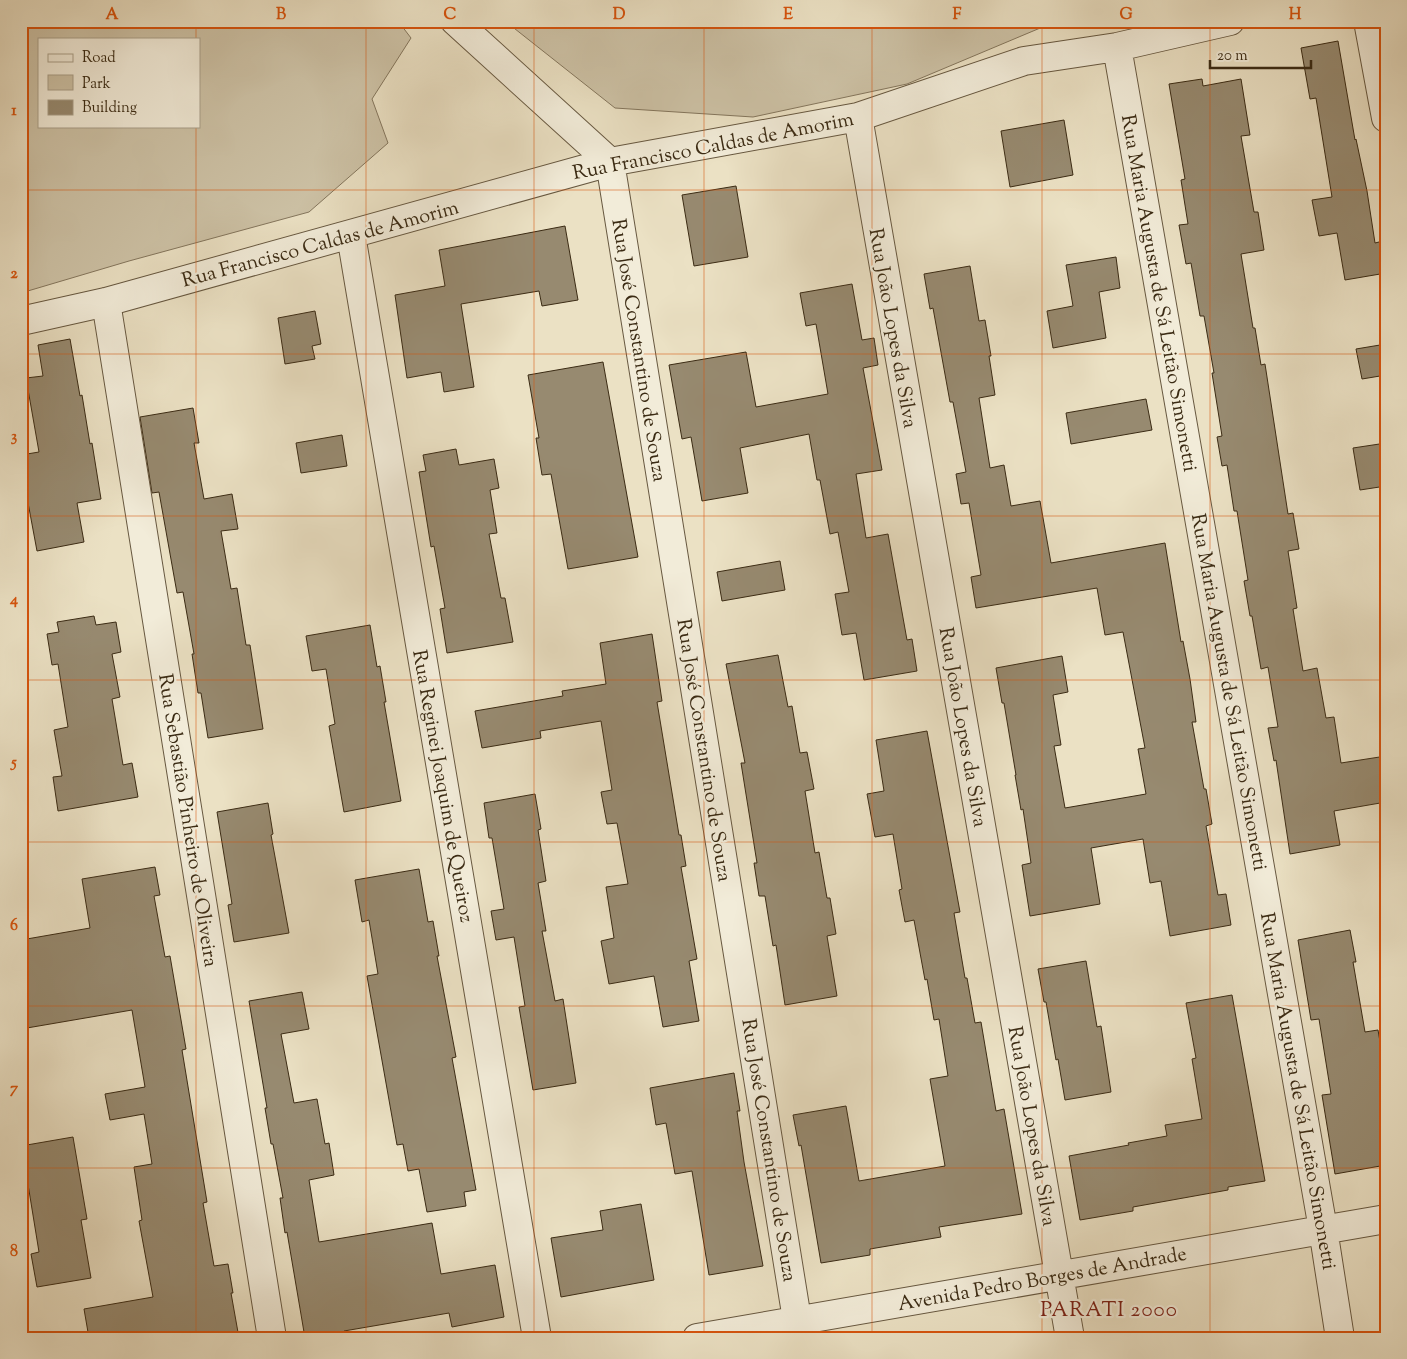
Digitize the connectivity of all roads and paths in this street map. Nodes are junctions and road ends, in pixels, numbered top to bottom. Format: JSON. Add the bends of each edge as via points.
{"nodes":[{"id":1,"x":455,"y":21,"type":"edge"},
{"id":2,"x":1230,"y":21,"type":"edge"},
{"id":3,"x":1368,"y":21,"type":"edge"},
{"id":4,"x":1117,"y":47,"type":"junction"},
{"id":5,"x":858,"y":116,"type":"junction"},
{"id":6,"x":1386,"y":118,"type":"edge"},
{"id":7,"x":610,"y":162,"type":"junction"},
{"id":8,"x":351,"y":235,"type":"junction"},
{"id":9,"x":106,"y":302,"type":"junction"},
{"id":10,"x":21,"y":321,"type":"edge"},
{"id":11,"x":1386,"y":1219,"type":"edge"},
{"id":12,"x":1324,"y":1230,"type":"junction"},
{"id":13,"x":1059,"y":1275,"type":"junction"},
{"id":14,"x":799,"y":1329,"type":"edge"},
{"id":15,"x":272,"y":1338,"type":"edge"},
{"id":16,"x":536,"y":1338,"type":"edge"},
{"id":17,"x":698,"y":1338,"type":"edge"},
{"id":18,"x":1070,"y":1338,"type":"edge"},
{"id":19,"x":1340,"y":1338,"type":"edge"}],
"edges":[{"from":1,"to":7,"type":"street"},
{"from":2,"to":4,"type":"street","name":"Rua Francisco Caldas de Amorim"},
{"from":3,"to":6,"type":"street"},
{"from":4,"to":5,"type":"street","name":"Rua Francisco Caldas de Amorim","via":[[1024,61]]},
{"from":4,"to":12,"type":"street","name":"Rua Maria Augusta de Sá Leitão Simonetti"},
{"from":5,"to":7,"type":"street","name":"Rua Francisco Caldas de Amorim"},
{"from":5,"to":13,"type":"street","name":"Rua João Lopes da Silva"},
{"from":7,"to":8,"type":"street","name":"Rua Francisco Caldas de Amorim"},
{"from":7,"to":14,"type":"street","name":"Rua José Constantino de Souza"},
{"from":8,"to":9,"type":"street","name":"Rua Francisco Caldas de Amorim"},
{"from":8,"to":16,"type":"street","name":"Rua Reginei Joaquim de Queiroz"},
{"from":9,"to":10,"type":"street","name":"Rua Francisco Caldas de Amorim"},
{"from":9,"to":15,"type":"street","name":"Rua Sebastião Pinheiro de Oliveira"},
{"from":11,"to":12,"type":"street","name":"Avenida Pedro Borges de Andrade"},
{"from":12,"to":13,"type":"street","name":"Avenida Pedro Borges de Andrade"},
{"from":12,"to":19,"type":"street","name":"Rua Maria Augusta de Sá Leitão Simonetti"},
{"from":13,"to":14,"type":"street","name":"Avenida Pedro Borges de Andrade"},
{"from":13,"to":18,"type":"street","name":"Rua João Lopes da Silva"},
{"from":14,"to":17,"type":"street","name":"Avenida Pedro Borges de Andrade"}]}
